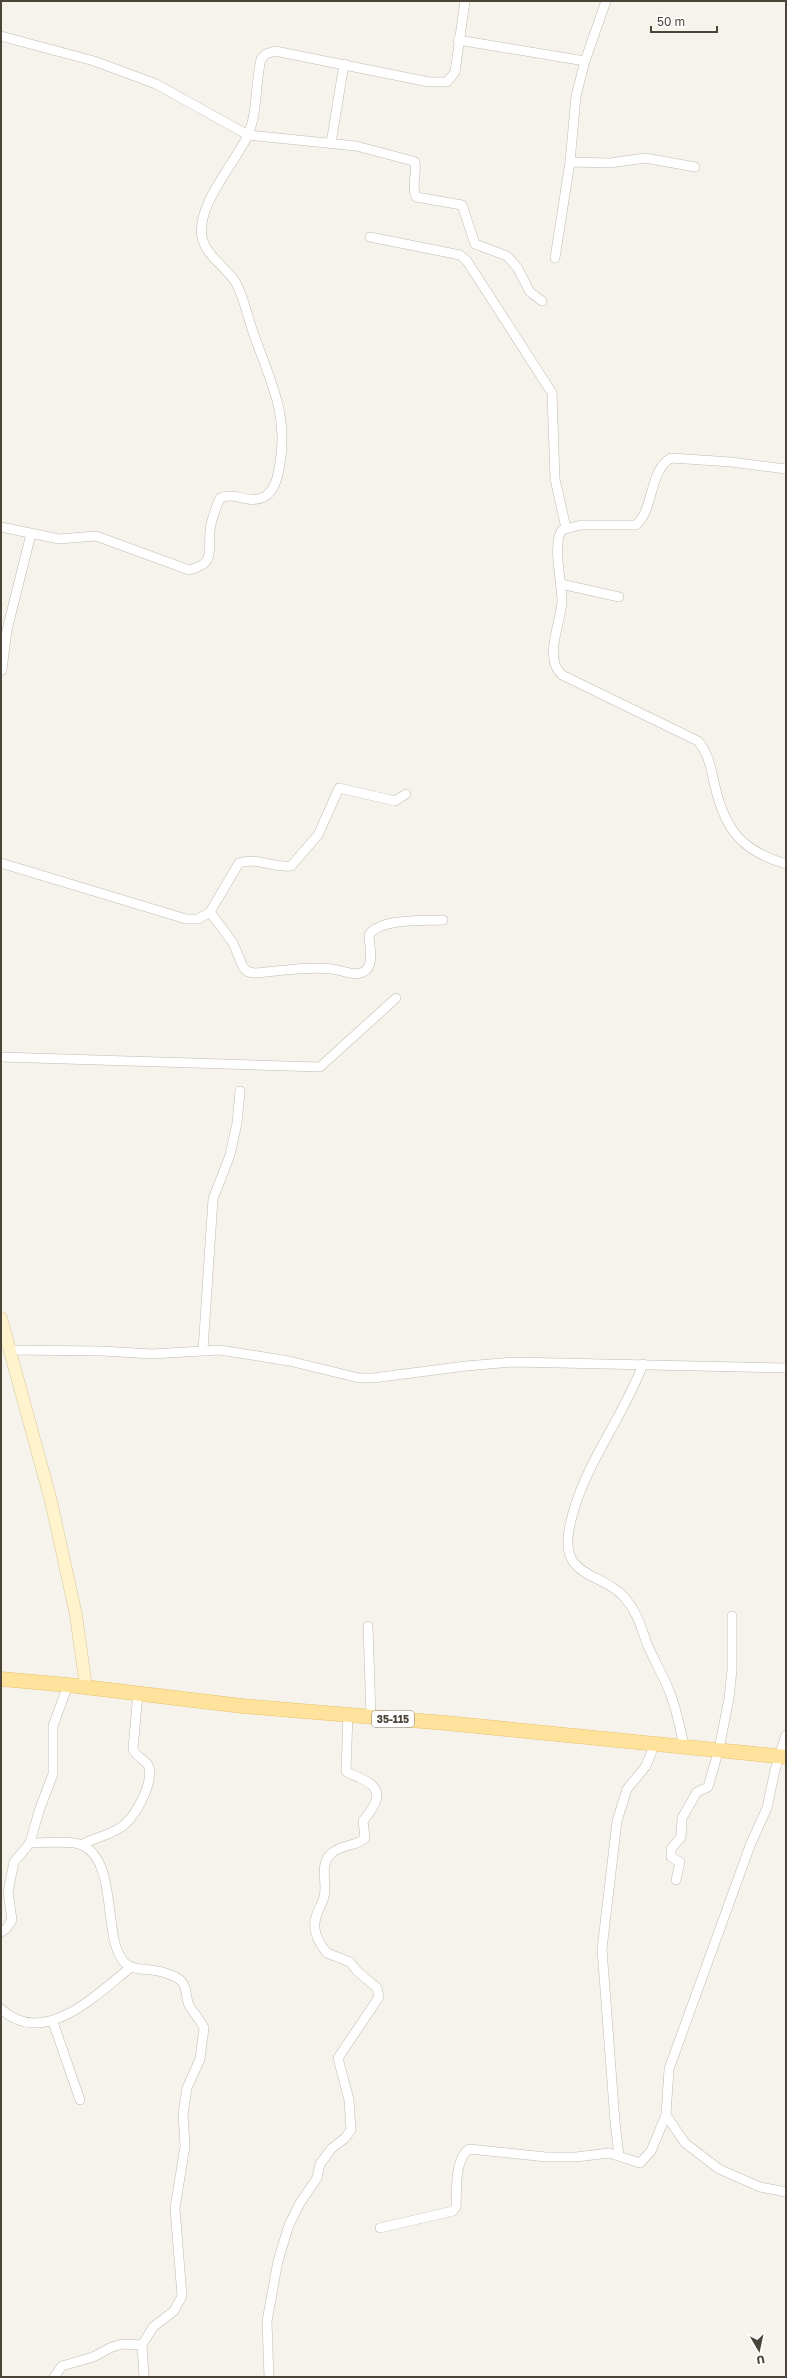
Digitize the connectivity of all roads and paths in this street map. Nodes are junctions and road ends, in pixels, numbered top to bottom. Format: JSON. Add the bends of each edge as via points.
{"nodes":[{"id":1,"x":465,"y":1,"type":"edge"},
{"id":2,"x":606,"y":1,"type":"edge"},
{"id":3,"x":1,"y":36,"type":"edge"},
{"id":4,"x":458,"y":40,"type":"junction"},
{"id":5,"x":586,"y":61,"type":"junction"},
{"id":6,"x":344,"y":64,"type":"junction"},
{"id":7,"x":248,"y":135,"type":"junction"},
{"id":8,"x":332,"y":143,"type":"junction"},
{"id":9,"x":570,"y":162,"type":"junction"},
{"id":10,"x":695,"y":167,"type":"dead end"},
{"id":11,"x":370,"y":237,"type":"dead end"},
{"id":12,"x":555,"y":258,"type":"dead end"},
{"id":13,"x":542,"y":301,"type":"dead end"},
{"id":14,"x":786,"y":469,"type":"edge"},
{"id":15,"x":1,"y":527,"type":"edge"},
{"id":16,"x":566,"y":528,"type":"junction"},
{"id":17,"x":31,"y":534,"type":"junction"},
{"id":18,"x":561,"y":584,"type":"junction"},
{"id":19,"x":619,"y":597,"type":"dead end"},
{"id":20,"x":2,"y":670,"type":"edge"},
{"id":21,"x":406,"y":794,"type":"dead end"},
{"id":22,"x":1,"y":864,"type":"edge"},
{"id":23,"x":786,"y":864,"type":"edge"},
{"id":24,"x":210,"y":912,"type":"junction"},
{"id":25,"x":442,"y":920,"type":"dead end"},
{"id":26,"x":396,"y":998,"type":"dead end"},
{"id":27,"x":1,"y":1057,"type":"edge"},
{"id":28,"x":240,"y":1091,"type":"dead end"},
{"id":29,"x":1,"y":1318,"type":"edge"},
{"id":30,"x":10,"y":1350,"type":"junction"},
{"id":31,"x":203,"y":1350,"type":"junction"},
{"id":32,"x":643,"y":1364,"type":"junction"},
{"id":33,"x":786,"y":1368,"type":"edge"},
{"id":34,"x":732,"y":1616,"type":"dead end"},
{"id":35,"x":368,"y":1626,"type":"dead end"},
{"id":36,"x":1,"y":1679,"type":"edge"},
{"id":37,"x":68,"y":1684,"type":"junction"},
{"id":38,"x":86,"y":1687,"type":"junction"},
{"id":39,"x":138,"y":1693,"type":"junction"},
{"id":40,"x":348,"y":1715,"type":"junction"},
{"id":41,"x":371,"y":1718,"type":"junction"},
{"id":42,"x":786,"y":1735,"type":"edge"},
{"id":43,"x":655,"y":1743,"type":"junction"},
{"id":44,"x":684,"y":1746,"type":"junction"},
{"id":45,"x":719,"y":1749,"type":"junction"},
{"id":46,"x":783,"y":1756,"type":"edge"},
{"id":47,"x":30,"y":1843,"type":"junction"},
{"id":48,"x":81,"y":1844,"type":"junction"},
{"id":49,"x":676,"y":1880,"type":"dead end"},
{"id":50,"x":1,"y":1932,"type":"edge"},
{"id":51,"x":131,"y":1967,"type":"junction"},
{"id":52,"x":1,"y":2009,"type":"edge"},
{"id":53,"x":53,"y":2022,"type":"junction"},
{"id":54,"x":80,"y":2100,"type":"dead end"},
{"id":55,"x":666,"y":2115,"type":"junction"},
{"id":56,"x":619,"y":2156,"type":"junction"},
{"id":57,"x":786,"y":2192,"type":"edge"},
{"id":58,"x":380,"y":2228,"type":"dead end"},
{"id":59,"x":142,"y":2345,"type":"junction"},
{"id":60,"x":54,"y":2377,"type":"edge"},
{"id":61,"x":144,"y":2377,"type":"edge"},
{"id":62,"x":269,"y":2377,"type":"edge"}],
"edges":[{"from":1,"to":4,"type":"street"},
{"from":2,"to":5,"type":"street"},
{"from":3,"to":7,"type":"street","via":[[94,61],[156,84]]},
{"from":4,"to":5,"type":"street"},
{"from":4,"to":6,"type":"street","via":[[455,72],[447,82],[429,82]]},
{"from":5,"to":9,"type":"street","via":[[576,96]]},
{"from":6,"to":7,"type":"street","via":[[275,52],[266,54],[261,60]]},
{"from":6,"to":8,"type":"street"},
{"from":7,"to":8,"type":"street"},
{"from":7,"to":17,"type":"street","via":[[209,202],[202,225],[202,237],[210,251],[230,274],[242,295],[281,410],[282,454],[274,487],[263,498],[254,500],[227,494],[220,498],[211,522],[209,558],[204,564],[189,570],[96,536],[59,539]]},
{"from":8,"to":13,"type":"street","via":[[356,146],[416,162],[416,197],[462,205],[476,244],[507,256],[517,267],[530,292]]},
{"from":9,"to":10,"type":"street","via":[[610,163],[645,158]]},
{"from":9,"to":12,"type":"street"},
{"from":11,"to":16,"type":"street","via":[[460,256],[467,261],[552,393],[555,479]]},
{"from":14,"to":16,"type":"street","via":[[671,458],[659,472],[642,517],[636,525],[581,525]]},
{"from":15,"to":17,"type":"street"},
{"from":16,"to":18,"type":"street","via":[[560,533],[558,544]]},
{"from":17,"to":20,"type":"street","via":[[7,630]]},
{"from":18,"to":19,"type":"street"},
{"from":18,"to":23,"type":"street","via":[[561,610],[553,659],[556,670],[698,740],[709,760],[719,804],[728,824],[744,844],[756,853]]},
{"from":21,"to":24,"type":"street","via":[[395,801],[339,788],[318,835],[291,866],[279,868],[249,860],[239,863]]},
{"from":22,"to":24,"type":"street","via":[[186,919],[198,919]]},
{"from":24,"to":25,"type":"street","via":[[233,943],[243,968],[255,973],[305,968],[332,969],[356,974],[369,967],[369,935],[377,928],[395,923]]},
{"from":26,"to":27,"type":"street","via":[[320,1067]]},
{"from":28,"to":31,"type":"street","via":[[230,1155],[213,1199]]},
{"from":29,"to":30,"type":"street"},
{"from":30,"to":31,"type":"street","via":[[95,1350],[152,1354]]},
{"from":30,"to":38,"type":"street","via":[[52,1501],[76,1615]]},
{"from":31,"to":32,"type":"street","via":[[254,1354],[359,1378],[389,1377],[498,1363]]},
{"from":32,"to":33,"type":"street"},
{"from":32,"to":44,"type":"street","via":[[629,1398],[590,1469],[572,1516],[569,1544],[579,1570],[619,1592],[638,1616],[648,1646],[670,1694]]},
{"from":34,"to":45,"type":"street","via":[[732,1670]]},
{"from":35,"to":41,"type":"street"},
{"from":36,"to":37,"type":"main road","number":"35-115"},
{"from":37,"to":38,"type":"main road","number":"35-115"},
{"from":37,"to":47,"type":"street","via":[[53,1726],[53,1774]]},
{"from":38,"to":39,"type":"main road","number":"35-115"},
{"from":39,"to":40,"type":"main road","number":"35-115"},
{"from":39,"to":48,"type":"street","via":[[134,1749],[135,1754],[147,1763],[149,1769],[145,1792],[132,1818],[125,1825]]},
{"from":40,"to":41,"type":"main road","number":"35-115"},
{"from":40,"to":62,"type":"street","via":[[346,1771],[371,1783],[376,1787],[377,1795],[373,1807],[363,1821],[365,1838],[338,1849],[328,1858],[323,1872],[324,1896],[316,1916],[315,1930],[327,1953],[350,1962],[377,1988],[379,1997],[338,2058],[348,2094],[351,2130],[330,2149],[320,2164],[317,2178],[289,2225],[278,2261],[267,2321]]},
{"from":41,"to":43,"type":"main road","number":"35-115"},
{"from":42,"to":46,"type":"street"},
{"from":43,"to":44,"type":"main road","number":"35-115"},
{"from":43,"to":56,"type":"street","via":[[646,1766],[627,1789],[617,1821],[602,1949]]},
{"from":44,"to":45,"type":"main road","number":"35-115"},
{"from":45,"to":46,"type":"main road","number":"35-115"},
{"from":45,"to":49,"type":"street","via":[[708,1787],[697,1792],[682,1818],[681,1837],[671,1849],[671,1857],[680,1862]]},
{"from":46,"to":55,"type":"street","via":[[767,1808],[751,1842],[669,2069]]},
{"from":47,"to":48,"type":"street"},
{"from":47,"to":50,"type":"street","via":[[14,1862],[8,1892],[12,1920]]},
{"from":48,"to":51,"type":"street","via":[[91,1853],[99,1867],[107,1890],[117,1949],[125,1964]]},
{"from":51,"to":53,"type":"street","via":[[79,2007]]},
{"from":51,"to":59,"type":"street","via":[[154,1970],[180,1979],[189,2006],[200,2019],[205,2033],[200,2059],[187,2088],[183,2114],[184,2146],[175,2208],[182,2296],[174,2311],[153,2327]]},
{"from":52,"to":53,"type":"street","via":[[19,2021]]},
{"from":53,"to":54,"type":"street"},
{"from":55,"to":56,"type":"street","via":[[645,2160],[634,2162]]},
{"from":55,"to":57,"type":"street","via":[[685,2143],[719,2169],[760,2187]]},
{"from":56,"to":58,"type":"street","via":[[609,2153],[546,2157],[469,2149],[463,2156],[458,2172],[456,2208],[453,2211]]},
{"from":59,"to":60,"type":"street","via":[[122,2344],[112,2347],[93,2357],[62,2366]]},
{"from":59,"to":61,"type":"street"}]}
